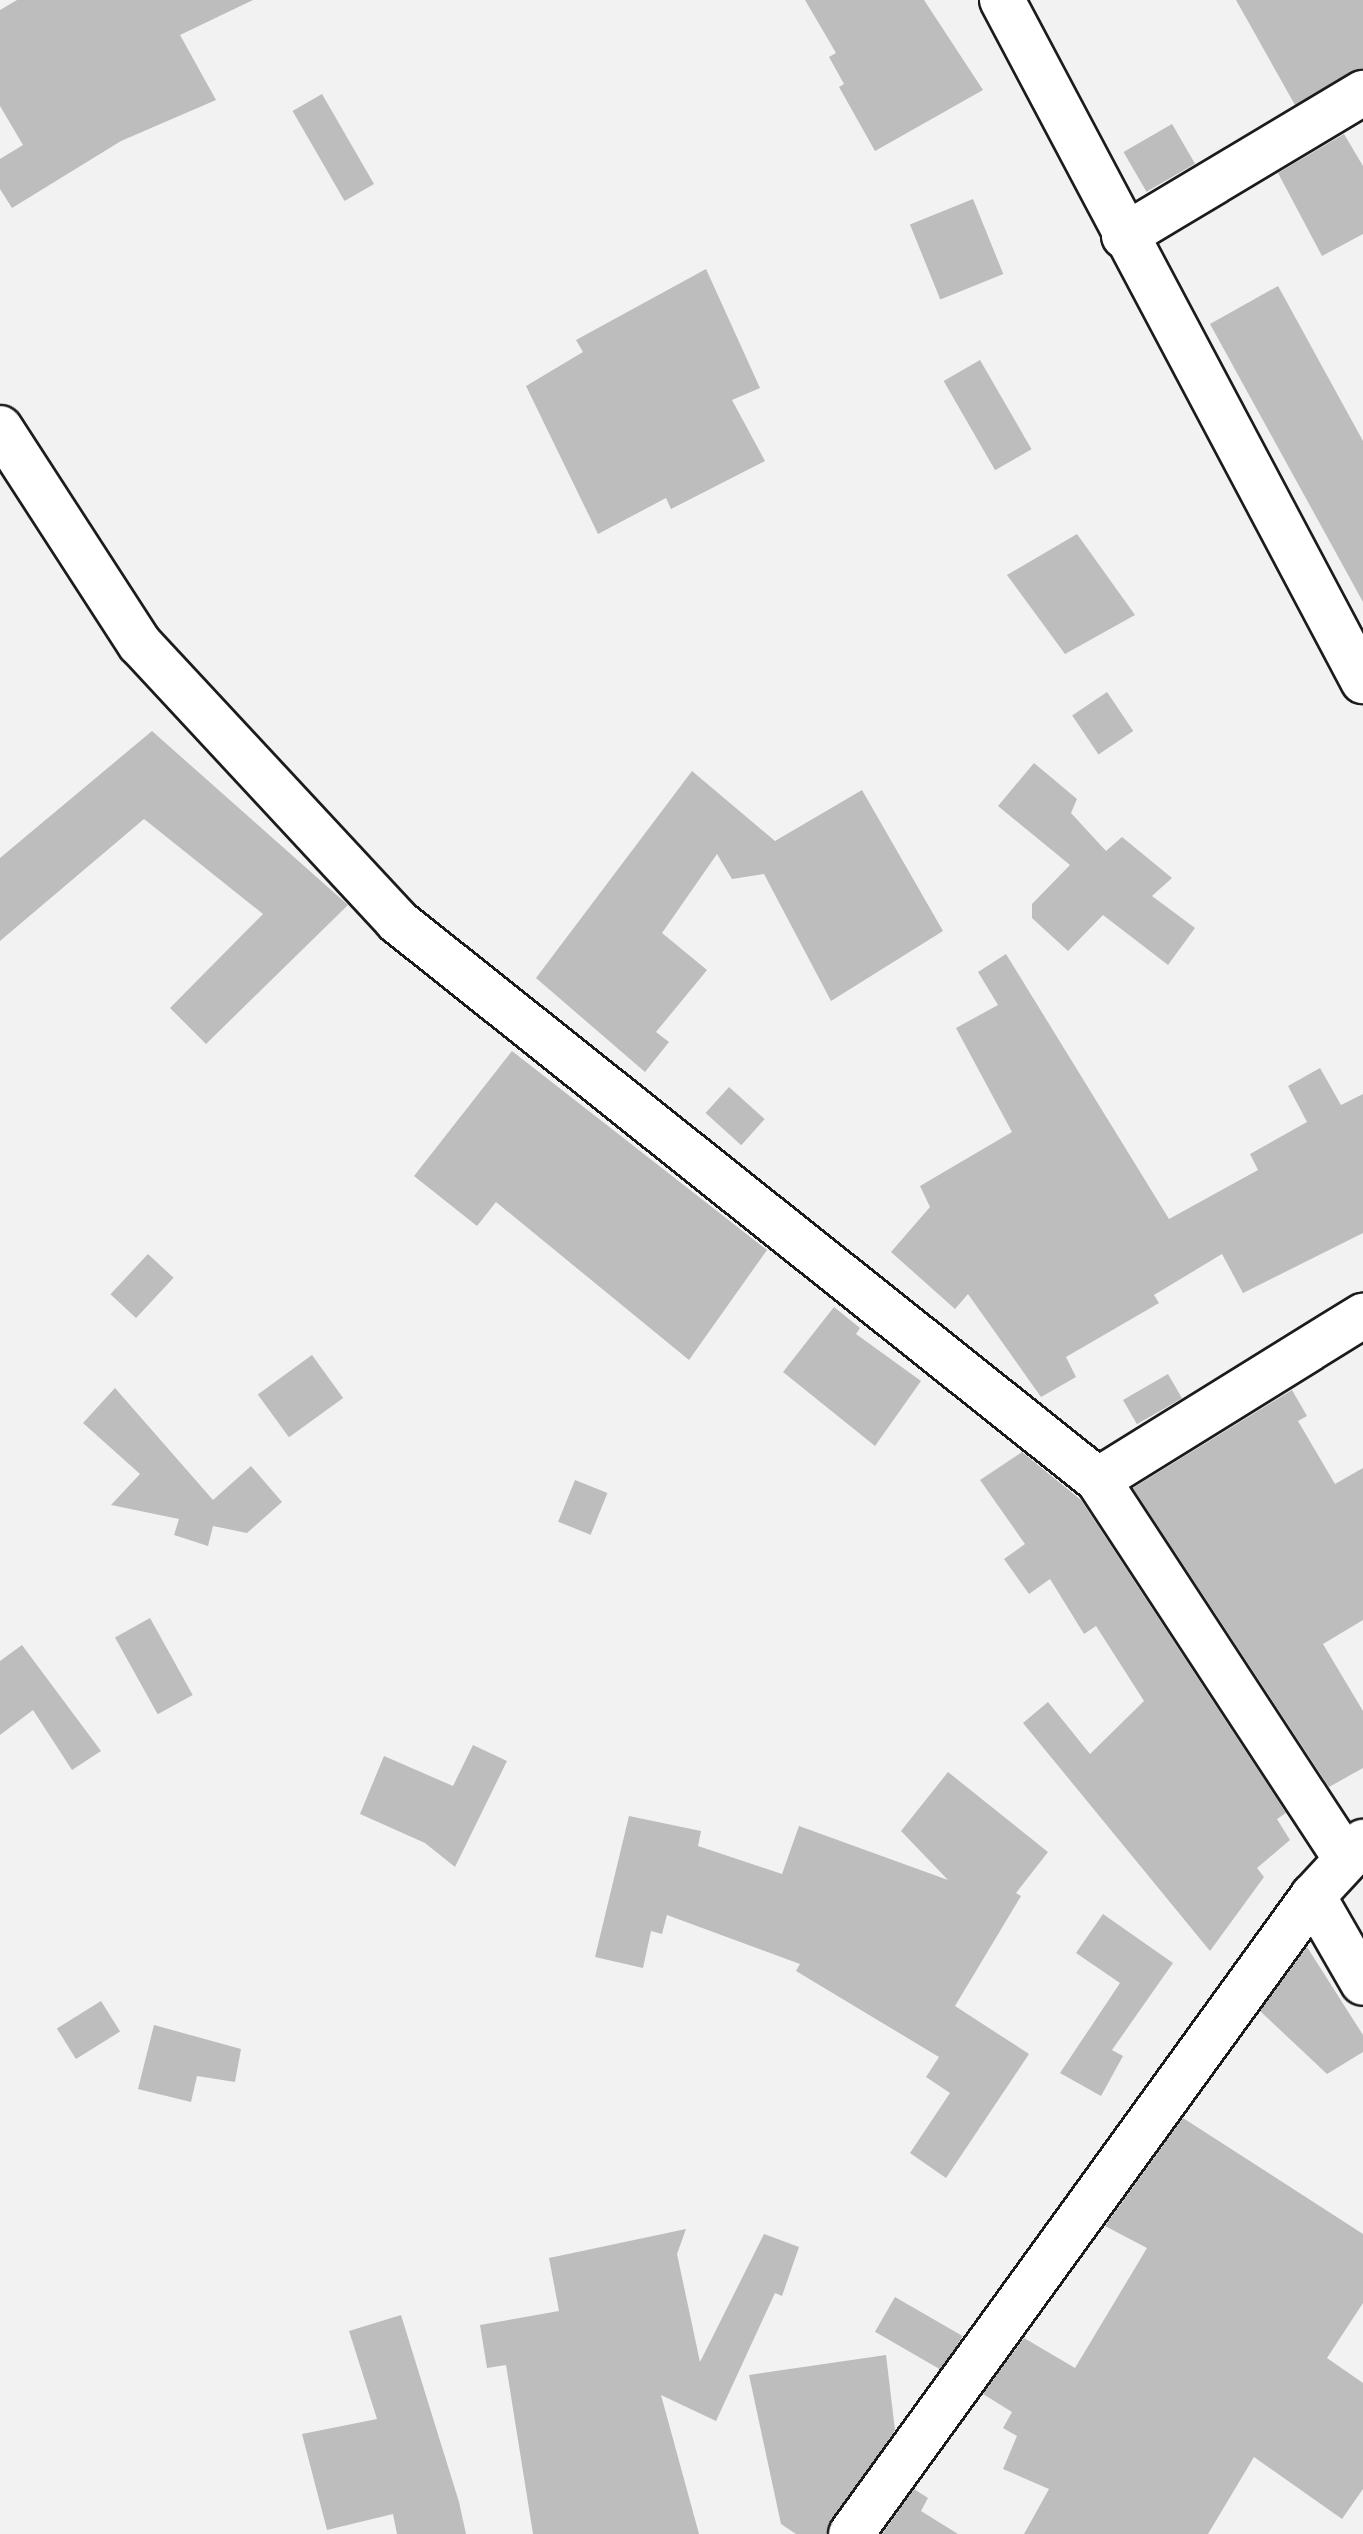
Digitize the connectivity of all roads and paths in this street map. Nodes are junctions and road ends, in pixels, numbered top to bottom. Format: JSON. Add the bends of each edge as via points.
{"nodes":[{"id":1,"x":1002,"y":0,"type":"edge"},
{"id":2,"x":1363,"y":93,"type":"edge"},
{"id":3,"x":1124,"y":236,"type":"junction"},
{"id":4,"x":0,"y":428,"type":"edge"},
{"id":5,"x":1362,"y":678,"type":"edge"},
{"id":6,"x":1363,"y":1316,"type":"edge"},
{"id":7,"x":1098,"y":1480,"type":"junction"},
{"id":8,"x":1354,"y":1849,"type":"edge"},
{"id":9,"x":1313,"y":1896,"type":"junction"},
{"id":10,"x":1363,"y":1983,"type":"edge"},
{"id":11,"x":851,"y":2534,"type":"edge"}],
"edges":[{"from":1,"to":3,"type":"street"},
{"from":2,"to":3,"type":"street"},
{"from":3,"to":5,"type":"street"},
{"from":4,"to":7,"type":"street","via":[[140,644],[397,921]]},
{"from":6,"to":7,"type":"street"},
{"from":7,"to":8,"type":"street"},
{"from":8,"to":9,"type":"street"},
{"from":9,"to":10,"type":"street"},
{"from":9,"to":11,"type":"street"}]}
